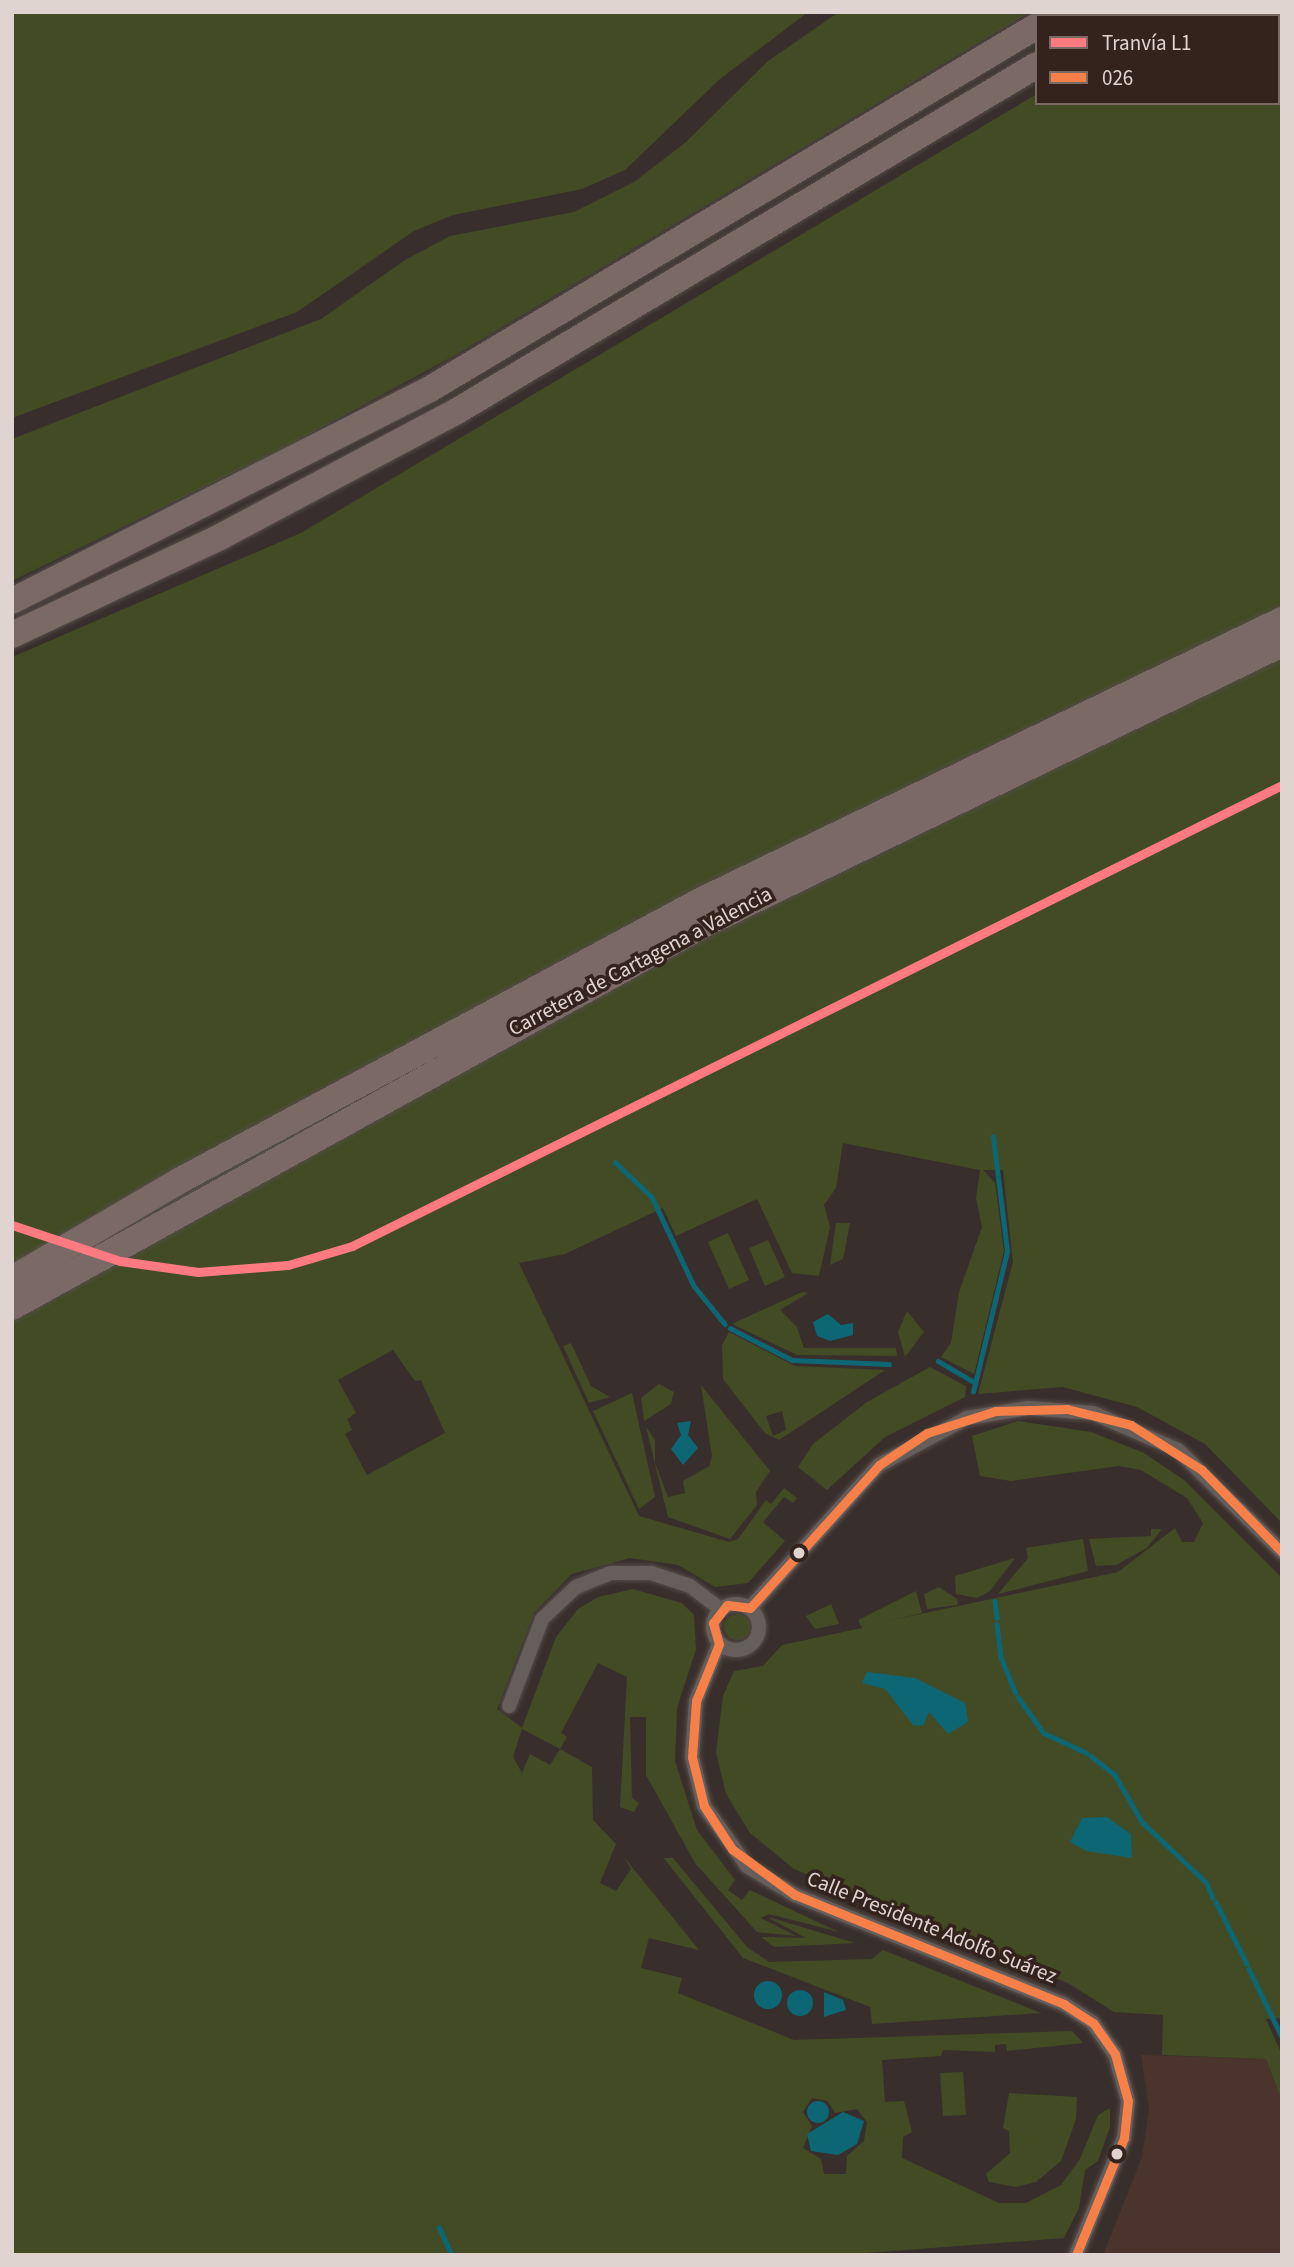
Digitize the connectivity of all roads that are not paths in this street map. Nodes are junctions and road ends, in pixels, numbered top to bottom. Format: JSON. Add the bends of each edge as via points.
{"nodes":[{"id":1,"x":1035,"y":27,"type":"edge"},
{"id":2,"x":1035,"y":66,"type":"edge"},
{"id":3,"x":12,"y":601,"type":"edge"},
{"id":4,"x":1282,"y":620,"type":"edge"},
{"id":5,"x":12,"y":635,"type":"edge"},
{"id":6,"x":1282,"y":644,"type":"edge"},
{"id":7,"x":23,"y":1274,"type":"edge"},
{"id":8,"x":12,"y":1307,"type":"edge"},
{"id":9,"x":1282,"y":1552,"type":"edge"},
{"id":10,"x":750,"y":1608,"type":"junction"},
{"id":11,"x":721,"y":1609,"type":"junction"},
{"id":12,"x":719,"y":1644,"type":"junction"},
{"id":13,"x":509,"y":1706,"type":"dead end"},
{"id":14,"x":1076,"y":2255,"type":"edge"}],
"edges":[{"from":1,"to":3,"type":"highway","via":[[430,389]]},
{"from":2,"to":5,"type":"highway","via":[[457,411],[222,536]]},
{"from":4,"to":7,"type":"highway","name":"Carretera de Cartagena a Valencia","via":[[702,900],[103,1225]]},
{"from":6,"to":8,"type":"highway","name":"Carretera de Cartagena a Valencia","via":[[683,936]]},
{"from":9,"to":10,"type":"street","via":[[1178,1450],[1093,1413],[1028,1408],[967,1418],[927,1433],[879,1465]]},
{"from":10,"to":11,"type":"street","via":[[735,1604]]},
{"from":10,"to":12,"type":"street","via":[[759,1620],[754,1642],[741,1650]]},
{"from":11,"to":12,"type":"street","via":[[713,1623]]},
{"from":11,"to":13,"type":"street","via":[[690,1586],[651,1573],[611,1573],[576,1587],[542,1619]]},
{"from":12,"to":14,"type":"street","name":"Calle Presidente Adolfo Suárez","via":[[696,1701],[692,1757],[704,1806],[747,1866],[795,1895],[1065,2004],[1093,2023],[1115,2054],[1128,2101],[1124,2138]]}]}
